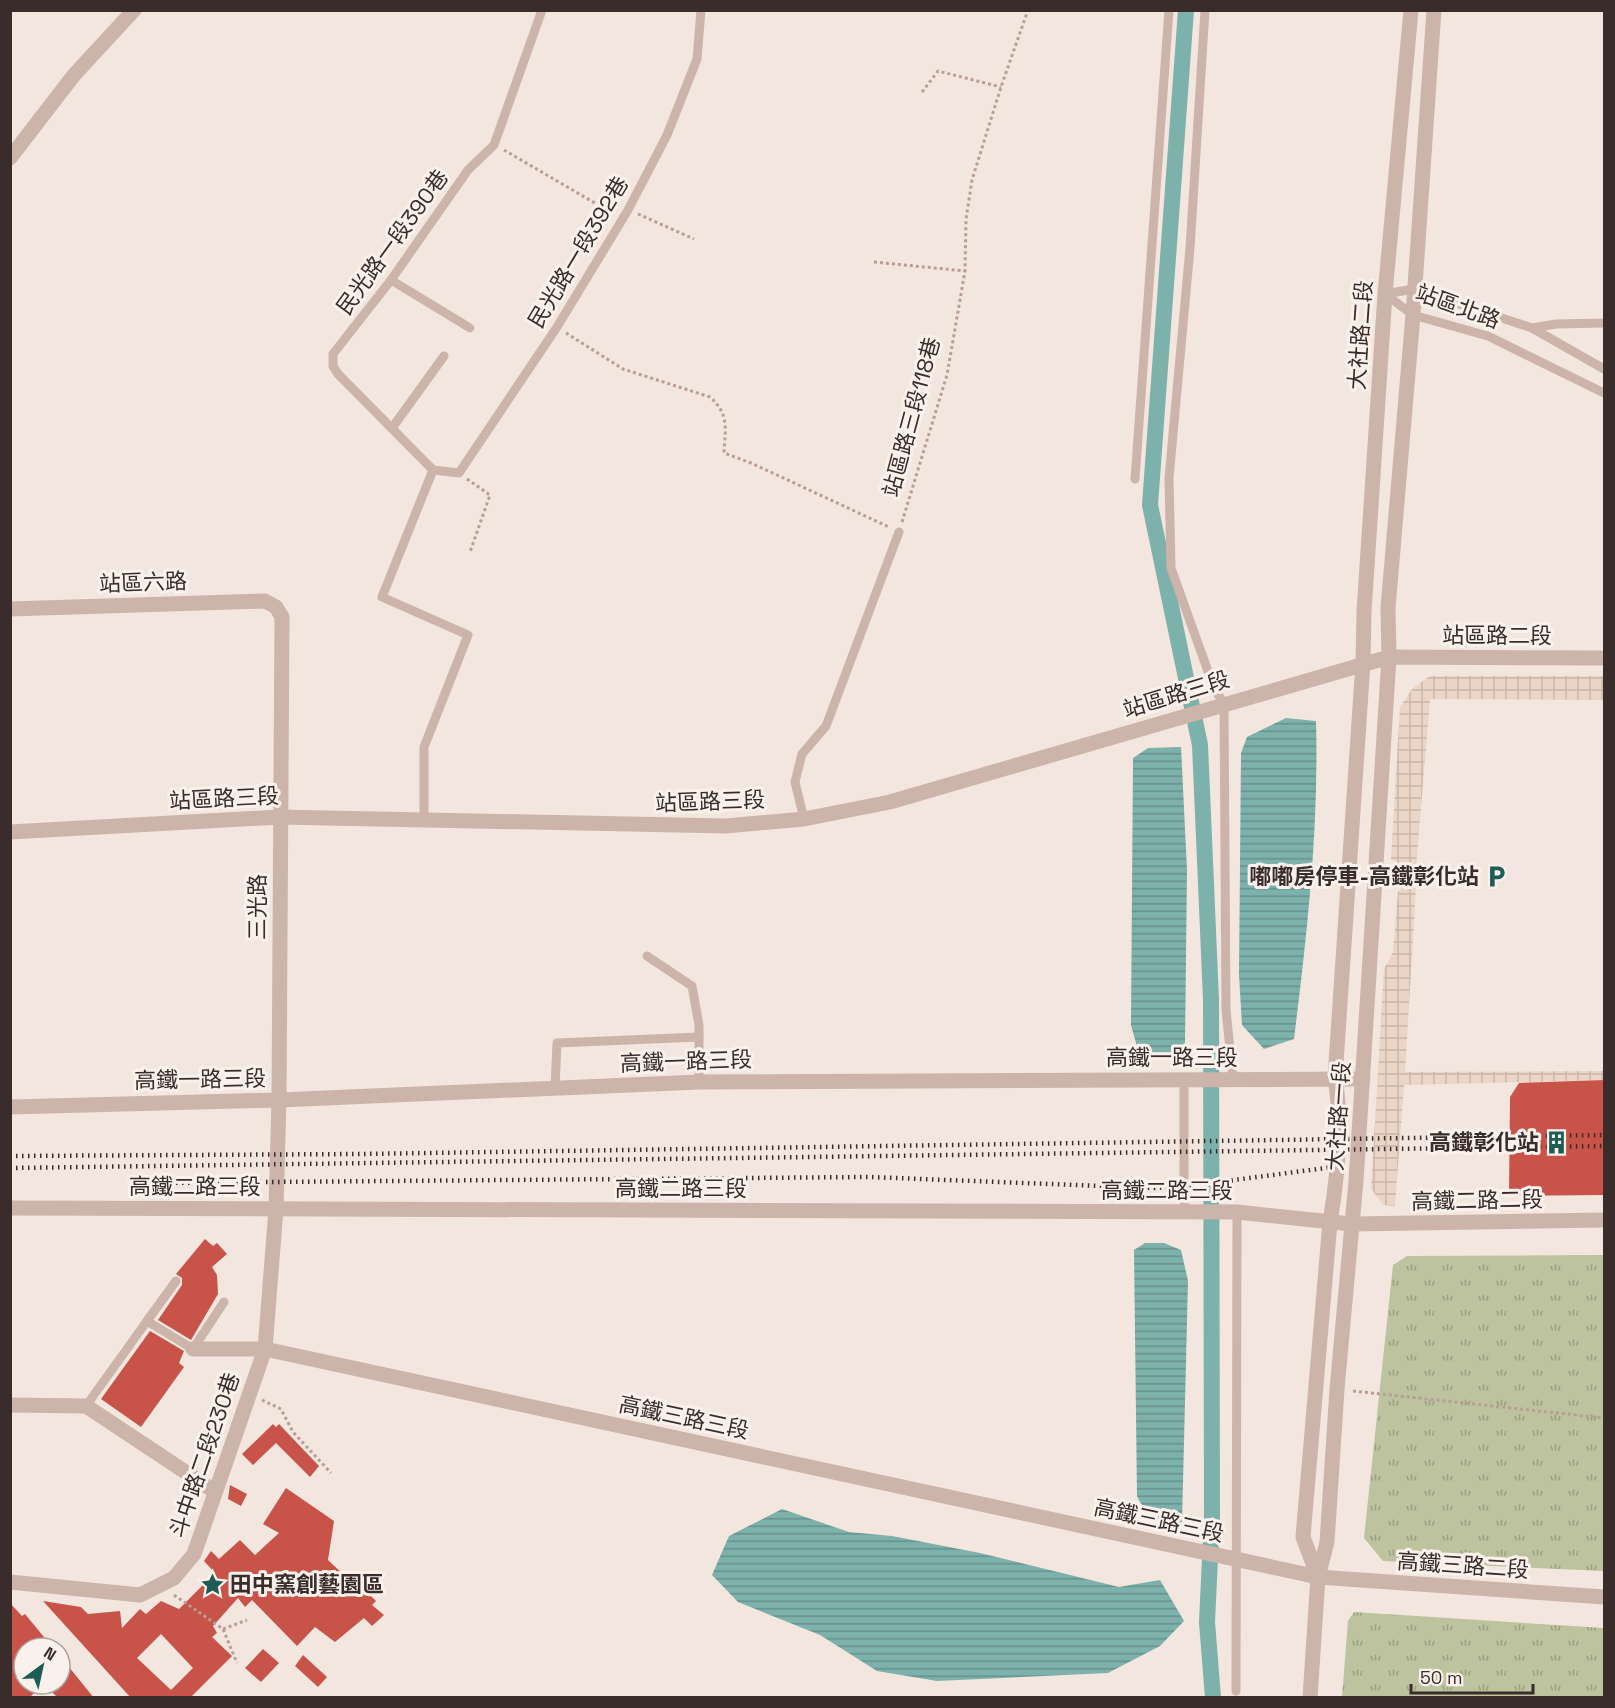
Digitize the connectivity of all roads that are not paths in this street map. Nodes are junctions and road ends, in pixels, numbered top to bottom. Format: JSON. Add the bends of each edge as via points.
{"nodes":[{"id":1,"x":134,"y":10,"type":"edge"},
{"id":2,"x":542,"y":10,"type":"edge"},
{"id":3,"x":701,"y":10,"type":"edge"},
{"id":4,"x":1169,"y":10,"type":"edge"},
{"id":5,"x":1205,"y":10,"type":"edge"},
{"id":6,"x":1411,"y":10,"type":"edge"},
{"id":7,"x":1434,"y":10,"type":"edge"},
{"id":8,"x":10,"y":158,"type":"edge"},
{"id":9,"x":391,"y":280,"type":"junction"},
{"id":10,"x":1414,"y":289,"type":"junction"},
{"id":11,"x":1385,"y":294,"type":"junction"},
{"id":12,"x":1413,"y":315,"type":"junction"},
{"id":13,"x":1605,"y":323,"type":"edge"},
{"id":14,"x":470,"y":328,"type":"dead end"},
{"id":15,"x":1532,"y":328,"type":"junction"},
{"id":16,"x":444,"y":357,"type":"dead end"},
{"id":17,"x":1605,"y":369,"type":"edge"},
{"id":18,"x":1605,"y":393,"type":"edge"},
{"id":19,"x":392,"y":428,"type":"junction"},
{"id":20,"x":433,"y":470,"type":"junction"},
{"id":21,"x":1135,"y":479,"type":"dead end"},
{"id":22,"x":899,"y":532,"type":"road end"},
{"id":23,"x":276,"y":607,"type":"joint"},
{"id":24,"x":10,"y":609,"type":"edge"},
{"id":25,"x":1389,"y":657,"type":"junction"},
{"id":26,"x":1605,"y":658,"type":"edge"},
{"id":27,"x":1363,"y":663,"type":"junction"},
{"id":28,"x":1224,"y":704,"type":"junction"},
{"id":29,"x":280,"y":817,"type":"junction"},
{"id":30,"x":804,"y":819,"type":"junction"},
{"id":31,"x":424,"y":822,"type":"junction"},
{"id":32,"x":10,"y":832,"type":"edge"},
{"id":33,"x":647,"y":956,"type":"dead end"},
{"id":34,"x":699,"y":1037,"type":"junction"},
{"id":35,"x":1335,"y":1078,"type":"junction"},
{"id":36,"x":1184,"y":1079,"type":"junction"},
{"id":37,"x":1233,"y":1079,"type":"junction"},
{"id":38,"x":1363,"y":1079,"type":"junction"},
{"id":39,"x":699,"y":1082,"type":"junction"},
{"id":40,"x":555,"y":1088,"type":"junction"},
{"id":41,"x":279,"y":1100,"type":"junction"},
{"id":42,"x":10,"y":1107,"type":"edge"},
{"id":43,"x":10,"y":1208,"type":"edge"},
{"id":44,"x":276,"y":1209,"type":"junction"},
{"id":45,"x":1184,"y":1212,"type":"junction"},
{"id":46,"x":1237,"y":1212,"type":"junction"},
{"id":47,"x":1605,"y":1220,"type":"edge"},
{"id":48,"x":1330,"y":1222,"type":"junction"},
{"id":49,"x":1351,"y":1224,"type":"junction"},
{"id":50,"x":176,"y":1281,"type":"dead end"},
{"id":51,"x":224,"y":1302,"type":"dead end"},
{"id":52,"x":147,"y":1321,"type":"junction"},
{"id":53,"x":193,"y":1349,"type":"junction"},
{"id":54,"x":265,"y":1349,"type":"junction"},
{"id":55,"x":10,"y":1405,"type":"edge"},
{"id":56,"x":86,"y":1406,"type":"junction"},
{"id":57,"x":214,"y":1491,"type":"junction"},
{"id":58,"x":1237,"y":1560,"type":"junction"},
{"id":59,"x":1318,"y":1578,"type":"junction"},
{"id":60,"x":10,"y":1582,"type":"edge"},
{"id":61,"x":1605,"y":1597,"type":"edge"},
{"id":62,"x":1236,"y":1690,"type":"dead end"},
{"id":63,"x":1310,"y":1698,"type":"edge"}],
"edges":[{"from":1,"to":8,"type":"street","via":[[74,75]]},
{"from":2,"to":9,"type":"lane","name":"民光路一段390巷","via":[[494,145],[468,170]]},
{"from":3,"to":20,"type":"lane","name":"民光路一段392巷","via":[[697,59],[668,135],[628,210],[557,327],[459,473]]},
{"from":4,"to":21,"type":"lane"},
{"from":5,"to":28,"type":"lane","via":[[1190,248],[1169,478],[1171,568],[1214,688]]},
{"from":6,"to":11,"type":"street","name":"大社路二段"},
{"from":7,"to":10,"type":"street"},
{"from":9,"to":14,"type":"lane"},
{"from":9,"to":19,"type":"lane","name":"民光路一段390巷","via":[[333,354],[333,366]]},
{"from":10,"to":11,"type":"lane","name":"站區北路"},
{"from":10,"to":12,"type":"street"},
{"from":10,"to":15,"type":"lane","name":"站區北路"},
{"from":11,"to":12,"type":"lane","name":"站區北路"},
{"from":11,"to":27,"type":"street","name":"大社路二段"},
{"from":12,"to":18,"type":"lane","name":"站區北路","via":[[1488,336]]},
{"from":12,"to":25,"type":"street","via":[[1388,608]]},
{"from":13,"to":15,"type":"lane"},
{"from":15,"to":17,"type":"lane","name":"站區北路"},
{"from":16,"to":19,"type":"lane"},
{"from":19,"to":20,"type":"lane","name":"民光路一段390巷"},
{"from":20,"to":31,"type":"lane","via":[[382,597],[468,635],[424,747]]},
{"from":22,"to":30,"type":"lane","name":"站區路三段118巷","via":[[826,726],[802,754],[795,782]]},
{"from":23,"to":24,"type":"street","name":"站區六路","via":[[266,601]]},
{"from":23,"to":29,"type":"street","name":"三光路","via":[[282,617]]},
{"from":25,"to":26,"type":"street","name":"站區路二段"},
{"from":25,"to":27,"type":"street","name":"站區路三段"},
{"from":25,"to":38,"type":"street","name":"大社路一段"},
{"from":27,"to":28,"type":"street","name":"站區路三段"},
{"from":27,"to":35,"type":"street","name":"大社路一段"},
{"from":28,"to":30,"type":"street","name":"站區路三段","via":[[890,802]]},
{"from":28,"to":37,"type":"lane","via":[[1226,1010]]},
{"from":29,"to":31,"type":"street","name":"站區路三段"},
{"from":29,"to":32,"type":"street","name":"站區路三段"},
{"from":29,"to":41,"type":"street","name":"三光路"},
{"from":30,"to":31,"type":"street","name":"站區路三段","via":[[726,826]]},
{"from":33,"to":34,"type":"lane","via":[[692,986]]},
{"from":34,"to":39,"type":"lane"},
{"from":34,"to":40,"type":"lane","via":[[557,1043]]},
{"from":35,"to":37,"type":"street","name":"高鐵一路三段"},
{"from":35,"to":38,"type":"street","name":"高鐵一路三段"},
{"from":35,"to":48,"type":"street","name":"大社路一段","via":[[1339,1104],[1337,1172]]},
{"from":36,"to":37,"type":"street","name":"高鐵一路三段"},
{"from":36,"to":39,"type":"street","name":"高鐵一路三段"},
{"from":36,"to":45,"type":"lane"},
{"from":38,"to":49,"type":"street","name":"大社路一段"},
{"from":39,"to":40,"type":"street","name":"高鐵一路三段"},
{"from":40,"to":41,"type":"street","name":"高鐵一路三段"},
{"from":41,"to":42,"type":"street","name":"高鐵一路三段"},
{"from":41,"to":44,"type":"street","name":"三光路"},
{"from":43,"to":44,"type":"street","name":"高鐵二路三段"},
{"from":44,"to":45,"type":"street","name":"高鐵二路三段"},
{"from":44,"to":54,"type":"street","name":"斗中路二段230巷"},
{"from":45,"to":46,"type":"street","name":"高鐵二路三段"},
{"from":46,"to":48,"type":"street","name":"高鐵二路三段"},
{"from":46,"to":58,"type":"lane"},
{"from":47,"to":49,"type":"street","name":"高鐵二路二段"},
{"from":48,"to":49,"type":"street","name":"高鐵二路三段"},
{"from":48,"to":59,"type":"street","name":"大社路一段","via":[[1303,1537]]},
{"from":49,"to":59,"type":"street","name":"大社路一段","via":[[1327,1542]]},
{"from":50,"to":52,"type":"lane"},
{"from":51,"to":53,"type":"lane"},
{"from":52,"to":53,"type":"lane"},
{"from":52,"to":56,"type":"lane"},
{"from":53,"to":54,"type":"street","name":"高鐵三路三段"},
{"from":54,"to":57,"type":"street","name":"斗中路二段230巷"},
{"from":54,"to":58,"type":"street","name":"高鐵三路三段"},
{"from":55,"to":56,"type":"street"},
{"from":56,"to":57,"type":"street"},
{"from":57,"to":60,"type":"street","name":"斗中路二段230巷","via":[[194,1554],[174,1578],[140,1595]]},
{"from":58,"to":59,"type":"street","name":"高鐵三路三段"},
{"from":58,"to":62,"type":"lane"},
{"from":59,"to":61,"type":"street","name":"高鐵三路二段"},
{"from":59,"to":63,"type":"street","name":"大社路一段"}]}
